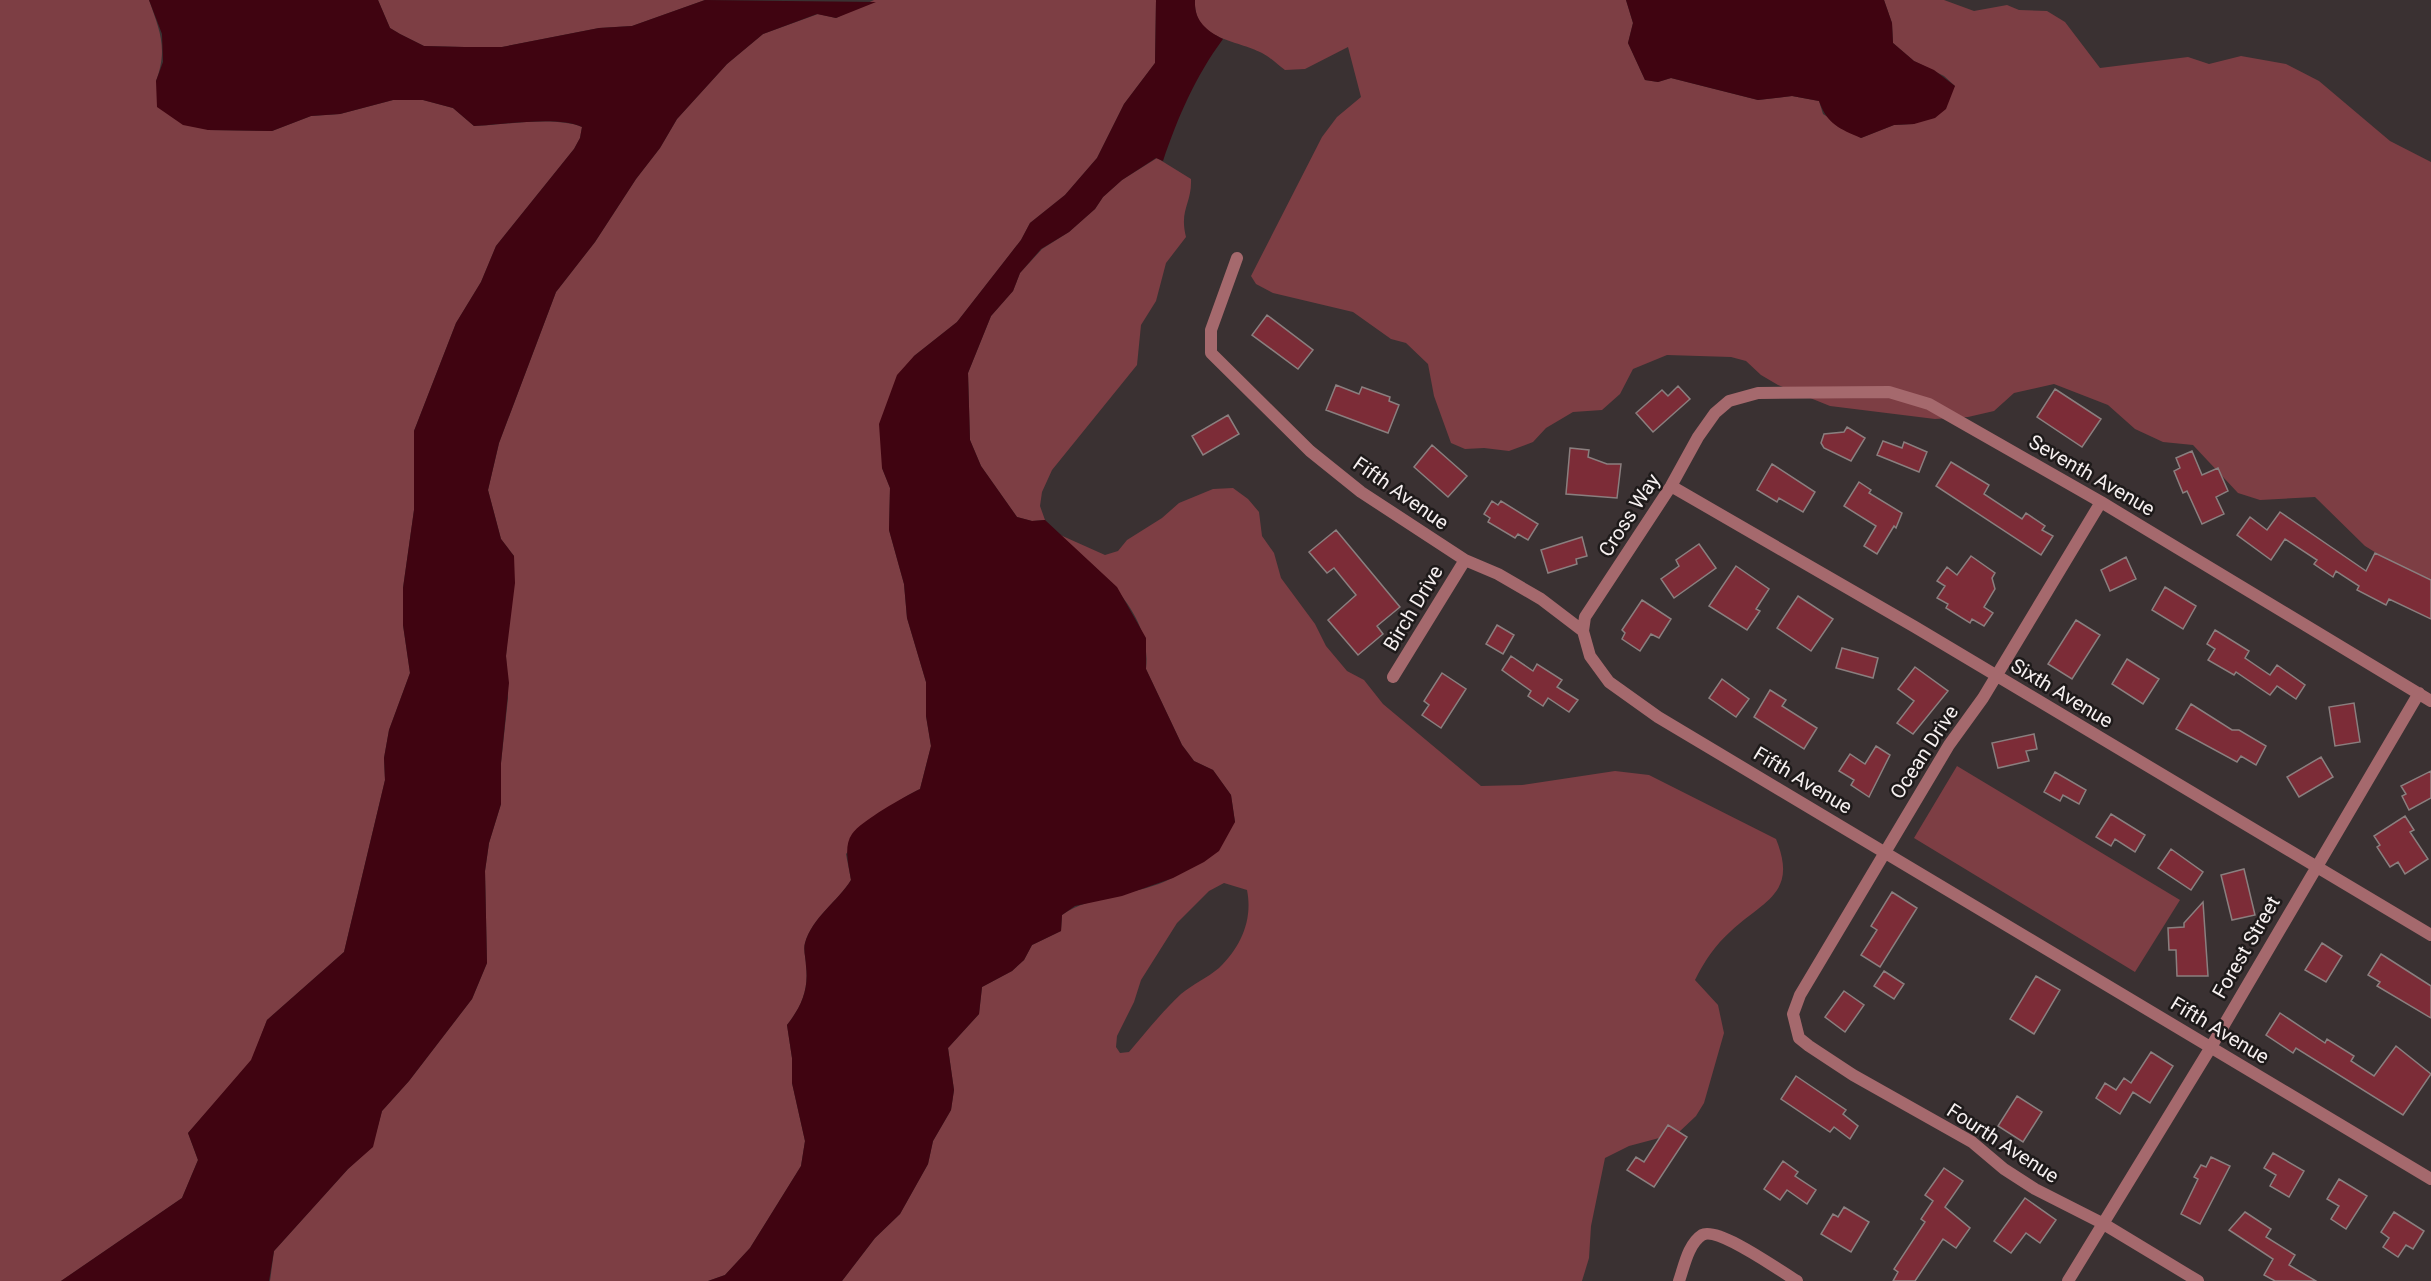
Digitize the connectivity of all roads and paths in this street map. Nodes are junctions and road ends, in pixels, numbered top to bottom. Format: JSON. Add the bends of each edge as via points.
{"nodes":[{"id":1,"x":1237,"y":258,"type":"dead end"},
{"id":2,"x":1710,"y":420,"type":"joint"},
{"id":3,"x":1671,"y":486,"type":"junction"},
{"id":4,"x":2101,"y":502,"type":"junction"},
{"id":5,"x":1465,"y":560,"type":"junction"},
{"id":6,"x":1583,"y":631,"type":"junction"},
{"id":7,"x":1996,"y":676,"type":"junction"},
{"id":8,"x":1393,"y":677,"type":"dead end"},
{"id":9,"x":2418,"y":693,"type":"junction"},
{"id":10,"x":2431,"y":701,"type":"edge"},
{"id":11,"x":1885,"y":852,"type":"junction"},
{"id":12,"x":2314,"y":868,"type":"junction"},
{"id":13,"x":2431,"y":935,"type":"edge"},
{"id":14,"x":1796,"y":1028,"type":"joint"},
{"id":15,"x":2211,"y":1047,"type":"junction"},
{"id":16,"x":2431,"y":1179,"type":"edge"},
{"id":17,"x":2102,"y":1223,"type":"junction"},
{"id":18,"x":1679,"y":1281,"type":"edge"},
{"id":19,"x":1797,"y":1281,"type":"edge"},
{"id":20,"x":2068,"y":1281,"type":"edge"},
{"id":21,"x":2198,"y":1281,"type":"edge"}],
"edges":[{"from":1,"to":5,"type":"street","name":"Fifth Avenue","via":[[1211,330],[1211,351],[1310,451],[1362,492]]},
{"from":2,"to":3,"type":"street","name":"Cross Way"},
{"from":2,"to":4,"type":"street","name":"Seventh Avenue","via":[[1729,401],[1758,393],[1889,392],[1929,404]]},
{"from":3,"to":6,"type":"street","name":"Cross Way","via":[[1585,617]]},
{"from":3,"to":7,"type":"street","name":"Sixth Avenue"},
{"from":4,"to":7,"type":"street","name":"Ocean Drive"},
{"from":4,"to":9,"type":"street","name":"Seventh Avenue"},
{"from":5,"to":6,"type":"street","name":"Fifth Avenue","via":[[1541,599]]},
{"from":5,"to":8,"type":"street","name":"Birch Drive"},
{"from":6,"to":11,"type":"street","name":"Fifth Avenue","via":[[1597,668],[1628,697]]},
{"from":7,"to":11,"type":"street","name":"Ocean Drive"},
{"from":7,"to":12,"type":"street","name":"Sixth Avenue"},
{"from":9,"to":10,"type":"street","name":"Seventh Avenue"},
{"from":9,"to":12,"type":"street","name":"Forest Street"},
{"from":11,"to":14,"type":"street","name":"Ocean Drive","via":[[1800,994],[1793,1014]]},
{"from":11,"to":15,"type":"street","name":"Fifth Avenue"},
{"from":12,"to":13,"type":"street","name":"Sixth Avenue"},
{"from":12,"to":15,"type":"street","name":"Forest Street"},
{"from":14,"to":17,"type":"street","name":"Fourth Avenue","via":[[1799,1038],[1822,1056],[1972,1142],[2035,1189]]},
{"from":15,"to":16,"type":"street","name":"Fifth Avenue"},
{"from":15,"to":17,"type":"street","name":"Forest Street"},
{"from":17,"to":20,"type":"street","name":"Forest Street"},
{"from":17,"to":21,"type":"street","name":"Fourth Avenue"},
{"from":18,"to":19,"type":"street","via":[[1691,1249],[1703,1234],[1709,1233],[1723,1237]]}]}
